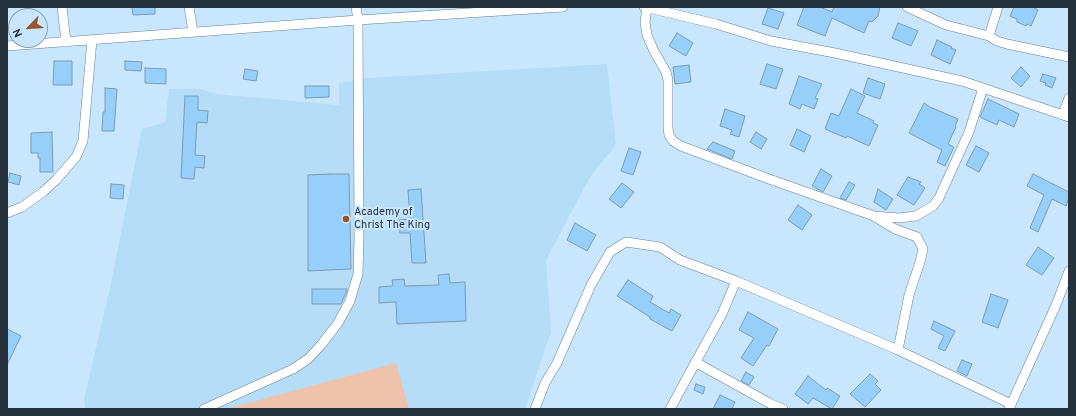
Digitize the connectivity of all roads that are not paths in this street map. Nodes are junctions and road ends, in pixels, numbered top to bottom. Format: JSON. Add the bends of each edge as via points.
{"nodes":[{"id":1,"x":62,"y":7,"type":"edge"},
{"id":2,"x":189,"y":7,"type":"edge"},
{"id":3,"x":356,"y":7,"type":"edge"},
{"id":4,"x":563,"y":7,"type":"edge"},
{"id":5,"x":644,"y":7,"type":"edge"},
{"id":6,"x":647,"y":7,"type":"edge"},
{"id":7,"x":907,"y":7,"type":"edge"},
{"id":8,"x":998,"y":7,"type":"edge"},
{"id":9,"x":527,"y":8,"type":"edge"},
{"id":10,"x":358,"y":20,"type":"junction"},
{"id":11,"x":193,"y":32,"type":"junction"},
{"id":12,"x":989,"y":36,"type":"junction"},
{"id":13,"x":92,"y":40,"type":"junction"},
{"id":14,"x":66,"y":42,"type":"junction"},
{"id":15,"x":7,"y":46,"type":"edge"},
{"id":16,"x":1069,"y":57,"type":"edge"},
{"id":17,"x":983,"y":88,"type":"junction"},
{"id":18,"x":1069,"y":98,"type":"edge"},
{"id":19,"x":1066,"y":116,"type":"edge"},
{"id":20,"x":7,"y":213,"type":"edge"},
{"id":21,"x":874,"y":216,"type":"junction"},
{"id":22,"x":1069,"y":271,"type":"edge"},
{"id":23,"x":736,"y":281,"type":"junction"},
{"id":24,"x":898,"y":350,"type":"junction"},
{"id":25,"x":695,"y":362,"type":"junction"},
{"id":26,"x":1010,"y":407,"type":"edge"},
{"id":27,"x":204,"y":409,"type":"edge"},
{"id":28,"x":534,"y":409,"type":"edge"},
{"id":29,"x":670,"y":409,"type":"edge"},
{"id":30,"x":783,"y":409,"type":"edge"}],
"edges":[{"from":1,"to":14,"type":"street"},
{"from":2,"to":11,"type":"street"},
{"from":3,"to":10,"type":"street"},
{"from":4,"to":9,"type":"street"},
{"from":5,"to":6,"type":"street"},
{"from":6,"to":17,"type":"street","via":[[771,41],[962,81]]},
{"from":6,"to":21,"type":"street","via":[[647,35],[668,80],[668,128],[673,141],[703,155]]},
{"from":7,"to":12,"type":"street","via":[[946,25]]},
{"from":8,"to":12,"type":"street"},
{"from":9,"to":10,"type":"street"},
{"from":10,"to":11,"type":"street"},
{"from":10,"to":27,"type":"street","via":[[358,274],[350,300],[338,323],[308,359],[293,369]]},
{"from":11,"to":13,"type":"street"},
{"from":12,"to":16,"type":"street","via":[[1007,44]]},
{"from":13,"to":14,"type":"street"},
{"from":13,"to":20,"type":"street","via":[[83,141],[76,157],[43,192],[22,207]]},
{"from":14,"to":15,"type":"street"},
{"from":17,"to":19,"type":"street"},
{"from":17,"to":21,"type":"street","via":[[969,132],[933,206],[916,216]]},
{"from":18,"to":19,"type":"street"},
{"from":21,"to":24,"type":"street","via":[[896,229],[917,237],[924,249],[909,295]]},
{"from":22,"to":26,"type":"street"},
{"from":23,"to":24,"type":"street"},
{"from":23,"to":25,"type":"street","via":[[722,314]]},
{"from":23,"to":28,"type":"street","via":[[680,260],[660,247],[626,242],[610,252],[591,285]]},
{"from":24,"to":26,"type":"street"},
{"from":25,"to":29,"type":"street"},
{"from":25,"to":30,"type":"street"}]}
